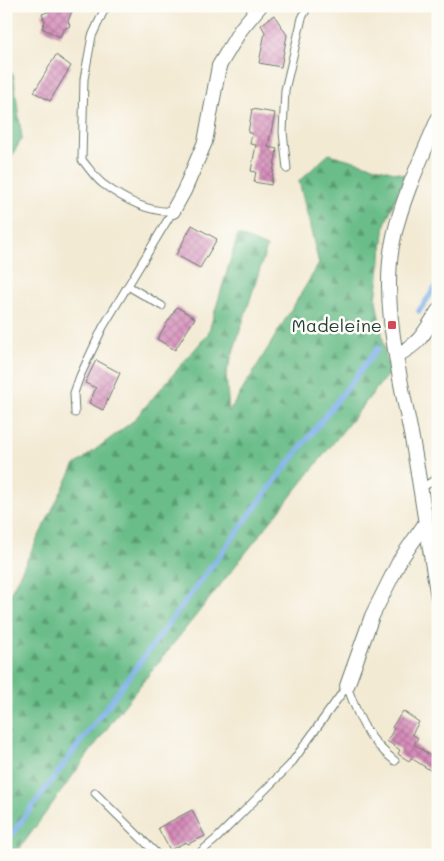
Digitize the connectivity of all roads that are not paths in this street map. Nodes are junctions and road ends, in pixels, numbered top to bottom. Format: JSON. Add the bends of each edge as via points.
{"nodes":[{"id":1,"x":106,"y":6,"type":"edge"},
{"id":2,"x":260,"y":6,"type":"edge"},
{"id":3,"x":308,"y":6,"type":"edge"},
{"id":4,"x":438,"y":119,"type":"edge"},
{"id":5,"x":287,"y":169,"type":"dead end"},
{"id":6,"x":173,"y":211,"type":"junction"},
{"id":7,"x":128,"y":286,"type":"junction"},
{"id":8,"x":162,"y":306,"type":"dead end"},
{"id":9,"x":438,"y":311,"type":"edge"},
{"id":10,"x":397,"y":355,"type":"junction"},
{"id":11,"x":75,"y":413,"type":"dead end"},
{"id":12,"x":438,"y":478,"type":"edge"},
{"id":13,"x":421,"y":488,"type":"junction"},
{"id":14,"x":425,"y":524,"type":"junction"},
{"id":15,"x":438,"y":598,"type":"edge"},
{"id":16,"x":347,"y":686,"type":"junction"},
{"id":17,"x":395,"y":761,"type":"dead end"},
{"id":18,"x":96,"y":793,"type":"dead end"},
{"id":19,"x":158,"y":855,"type":"edge"},
{"id":20,"x":197,"y":855,"type":"edge"}],
"edges":[{"from":1,"to":6,"type":"lane","via":[[92,36],[84,79],[82,160],[102,183],[139,205],[159,212]]},
{"from":2,"to":6,"type":"street","via":[[241,29],[219,66],[205,142]]},
{"from":3,"to":5,"type":"lane","via":[[302,18],[285,90],[283,132]]},
{"from":4,"to":10,"type":"street","via":[[393,237],[389,293]]},
{"from":6,"to":7,"type":"lane"},
{"from":7,"to":8,"type":"lane"},
{"from":7,"to":11,"type":"lane","via":[[103,327],[80,376],[74,393]]},
{"from":9,"to":10,"type":"street","via":[[422,338]]},
{"from":10,"to":13,"type":"street"},
{"from":12,"to":13,"type":"lane"},
{"from":13,"to":14,"type":"street"},
{"from":14,"to":15,"type":"street"},
{"from":14,"to":16,"type":"street","via":[[400,560],[372,616]]},
{"from":16,"to":17,"type":"lane","via":[[358,716],[378,748]]},
{"from":16,"to":20,"type":"lane","via":[[290,765]]},
{"from":18,"to":19,"type":"lane"}]}
